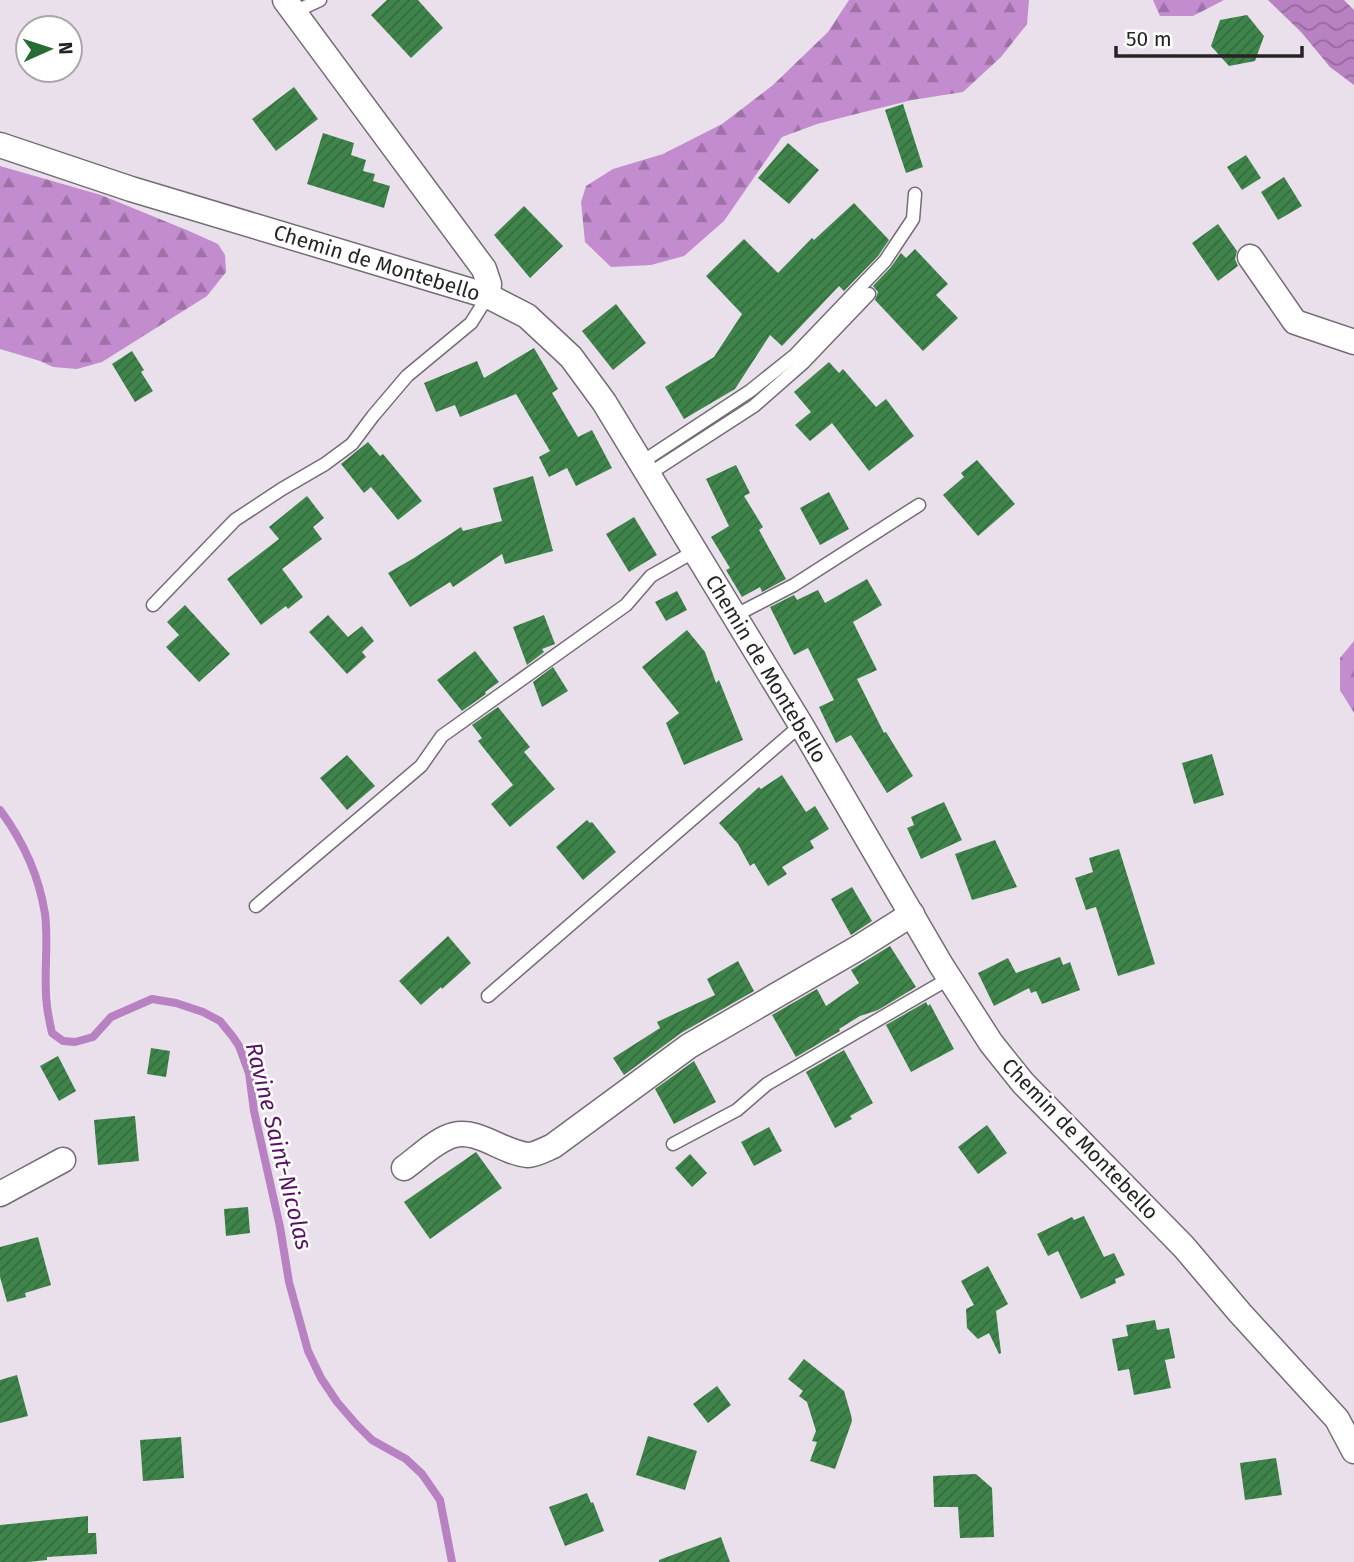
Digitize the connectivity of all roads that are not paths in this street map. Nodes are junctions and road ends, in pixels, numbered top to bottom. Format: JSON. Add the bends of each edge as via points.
{"nodes":[{"id":1,"x":320,"y":0,"type":"edge"},
{"id":2,"x":290,"y":6,"type":"edge"},
{"id":3,"x":0,"y":145,"type":"edge"},
{"id":4,"x":915,"y":194,"type":"dead end"},
{"id":5,"x":1250,"y":257,"type":"dead end"},
{"id":6,"x":869,"y":295,"type":"dead end"},
{"id":7,"x":488,"y":296,"type":"junction"},
{"id":8,"x":1354,"y":342,"type":"edge"},
{"id":9,"x":645,"y":468,"type":"junction"},
{"id":10,"x":919,"y":505,"type":"dead end"},
{"id":11,"x":695,"y":551,"type":"junction"},
{"id":12,"x":153,"y":605,"type":"dead end"},
{"id":13,"x":734,"y":616,"type":"junction"},
{"id":14,"x":801,"y":725,"type":"junction"},
{"id":15,"x":256,"y":906,"type":"dead end"},
{"id":16,"x":912,"y":914,"type":"junction"},
{"id":17,"x":950,"y":978,"type":"junction"},
{"id":18,"x":488,"y":996,"type":"dead end"},
{"id":19,"x":673,"y":1144,"type":"dead end"},
{"id":20,"x":63,"y":1160,"type":"dead end"},
{"id":21,"x":404,"y":1168,"type":"dead end"},
{"id":22,"x":0,"y":1194,"type":"edge"},
{"id":23,"x":1354,"y":1451,"type":"edge"}],
"edges":[{"from":1,"to":2,"type":"lane"},
{"from":2,"to":7,"type":"street","via":[[484,269]]},
{"from":3,"to":7,"type":"street","name":"Chemin de Montebello"},
{"from":4,"to":9,"type":"lane","via":[[913,219],[885,261],[795,355]]},
{"from":5,"to":8,"type":"street","via":[[1295,322]]},
{"from":6,"to":9,"type":"lane","via":[[754,406]]},
{"from":7,"to":9,"type":"street","name":"Chemin de Montebello","via":[[527,316],[571,357]]},
{"from":7,"to":12,"type":"lane","via":[[471,323],[407,376],[352,444],[235,520]]},
{"from":9,"to":11,"type":"street","name":"Chemin de Montebello"},
{"from":10,"to":13,"type":"lane","via":[[794,585]]},
{"from":11,"to":13,"type":"street","name":"Chemin de Montebello"},
{"from":11,"to":15,"type":"lane","via":[[651,576],[626,605],[442,736],[421,766]]},
{"from":13,"to":14,"type":"street","name":"Chemin de Montebello"},
{"from":14,"to":16,"type":"street","name":"Chemin de Montebello"},
{"from":14,"to":18,"type":"lane"},
{"from":16,"to":17,"type":"street","name":"Chemin de Montebello"},
{"from":16,"to":21,"type":"street","via":[[689,1046],[553,1146],[529,1155],[474,1136],[455,1135]]},
{"from":17,"to":19,"type":"lane","via":[[767,1084],[737,1110]]},
{"from":17,"to":23,"type":"street","name":"Chemin de Montebello","via":[[990,1043],[1023,1083],[1184,1247],[1337,1419]]},
{"from":20,"to":22,"type":"street"}]}
